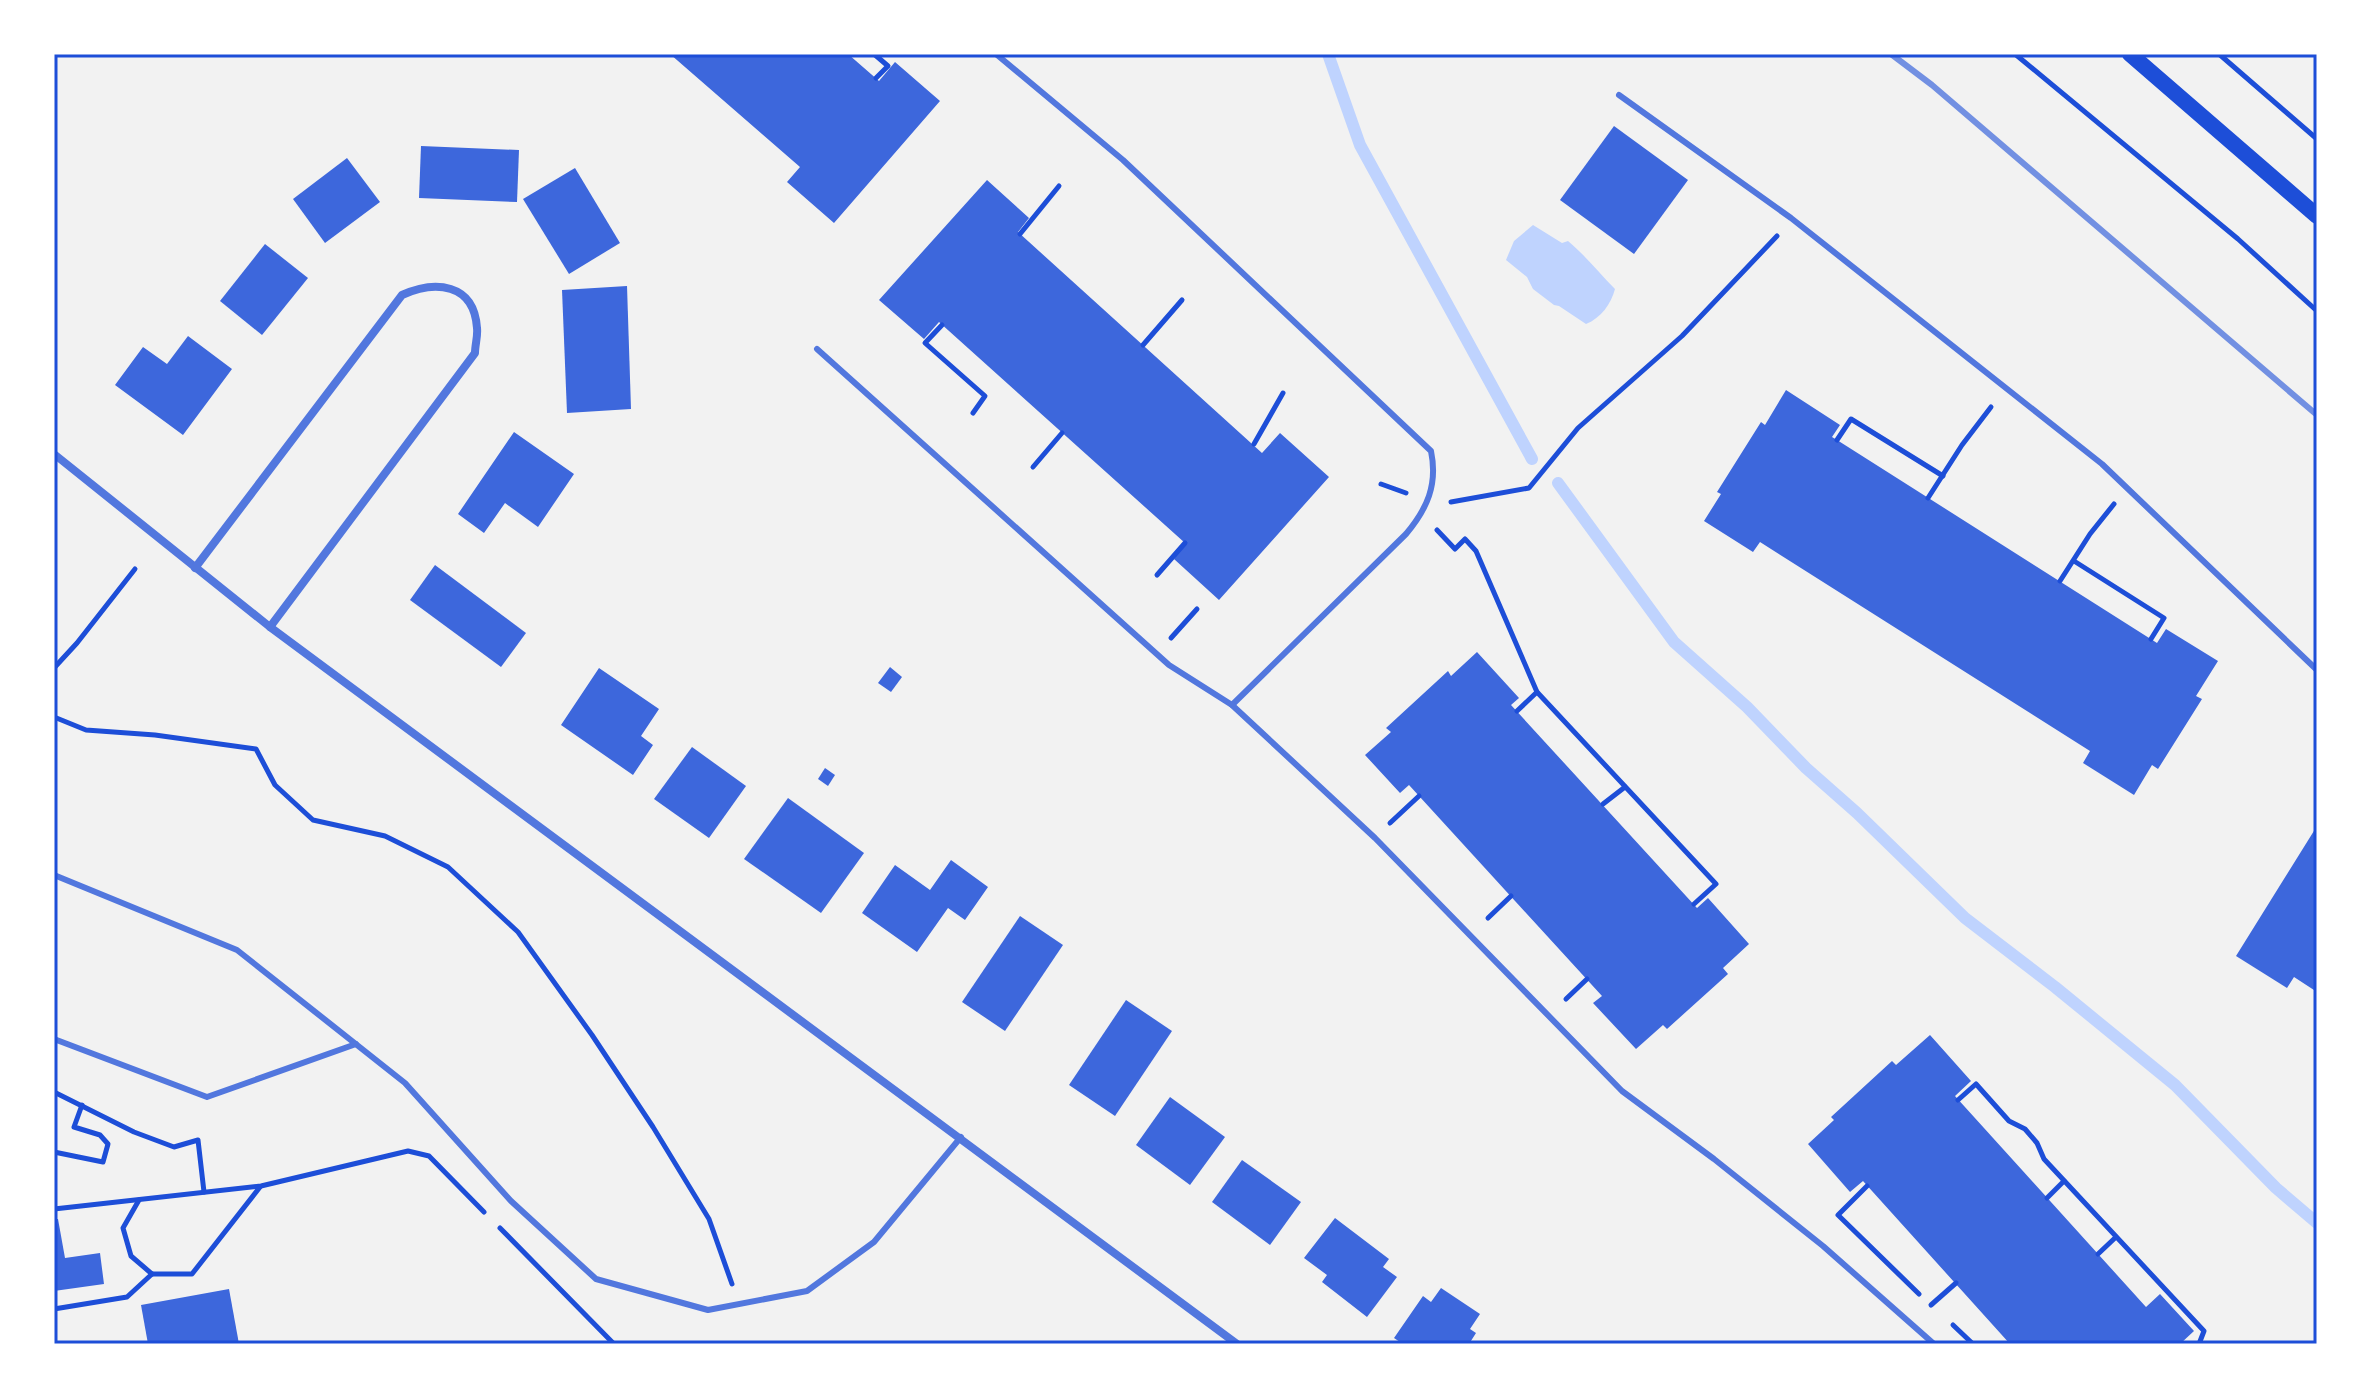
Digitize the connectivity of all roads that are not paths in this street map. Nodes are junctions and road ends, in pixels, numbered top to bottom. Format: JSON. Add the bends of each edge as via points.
{"nodes":[{"id":1,"x":996,"y":54,"type":"edge"},
{"id":2,"x":2130,"y":54,"type":"edge"},
{"id":3,"x":1619,"y":95,"type":"dead end"},
{"id":4,"x":2317,"y":216,"type":"edge"},
{"id":5,"x":817,"y":349,"type":"dead end"},
{"id":6,"x":54,"y":454,"type":"edge"},
{"id":7,"x":195,"y":568,"type":"junction"},
{"id":8,"x":270,"y":627,"type":"junction"},
{"id":9,"x":2317,"y":670,"type":"edge"},
{"id":10,"x":1232,"y":705,"type":"junction"},
{"id":11,"x":54,"y":875,"type":"edge"},
{"id":12,"x":54,"y":1039,"type":"edge"},
{"id":13,"x":356,"y":1044,"type":"junction"},
{"id":14,"x":961,"y":1137,"type":"junction"},
{"id":15,"x":1237,"y":1344,"type":"edge"},
{"id":16,"x":1934,"y":1344,"type":"edge"}],
"edges":[{"from":1,"to":10,"type":"lane","via":[[1123,160],[1428,446],[1433,471],[1423,515]]},
{"from":2,"to":4,"type":"main road"},
{"from":3,"to":9,"type":"lane","via":[[1791,218],[2102,464]]},
{"from":5,"to":10,"type":"lane","via":[[1169,665]]},
{"from":6,"to":7,"type":"street"},
{"from":7,"to":8,"type":"street"},
{"from":7,"to":8,"type":"street","via":[[402,295],[420,286],[458,290],[472,307],[475,353]]},
{"from":8,"to":14,"type":"street"},
{"from":10,"to":16,"type":"lane","via":[[1375,838],[1622,1091],[1823,1246]]},
{"from":11,"to":13,"type":"lane","via":[[237,950]]},
{"from":12,"to":13,"type":"lane","via":[[207,1097]]},
{"from":13,"to":14,"type":"lane","via":[[405,1083],[511,1201],[596,1279],[708,1310],[807,1291],[874,1242]]},
{"from":14,"to":15,"type":"street"}]}
